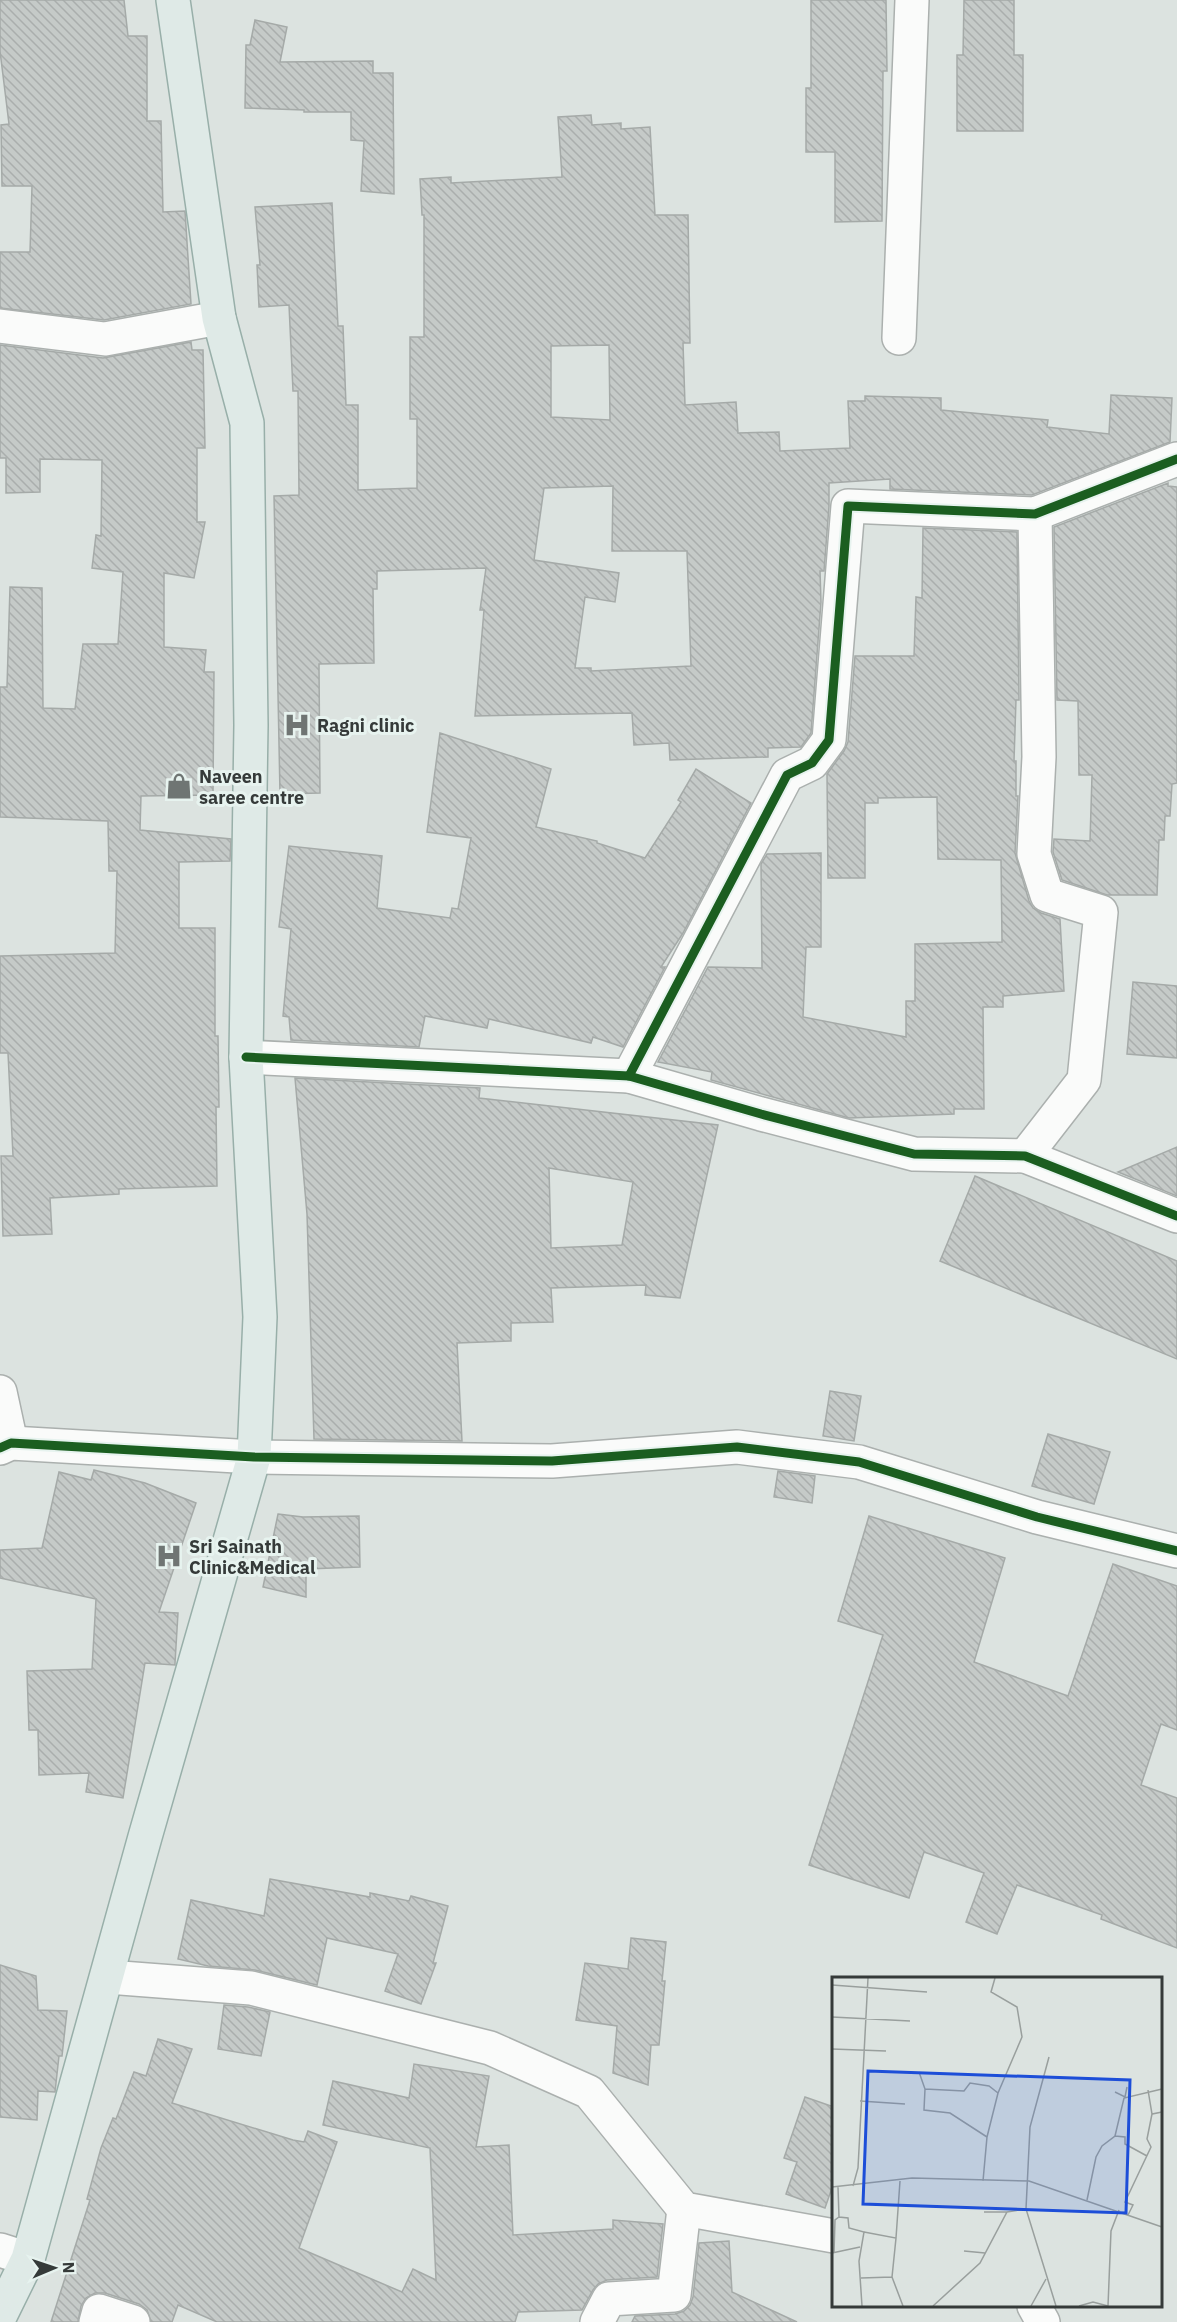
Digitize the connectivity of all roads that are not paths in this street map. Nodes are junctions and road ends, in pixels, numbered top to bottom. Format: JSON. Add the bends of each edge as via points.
{"nodes":[{"id":1,"x":173,"y":0,"type":"edge"},
{"id":2,"x":912,"y":0,"type":"edge"},
{"id":3,"x":219,"y":318,"type":"junction"},
{"id":4,"x":0,"y":326,"type":"edge"},
{"id":5,"x":899,"y":338,"type":"dead end"},
{"id":6,"x":1177,"y":459,"type":"edge"},
{"id":7,"x":1035,"y":514,"type":"junction"},
{"id":8,"x":246,"y":1057,"type":"junction"},
{"id":9,"x":629,"y":1076,"type":"junction"},
{"id":10,"x":1026,"y":1156,"type":"junction"},
{"id":11,"x":1177,"y":1216,"type":"edge"},
{"id":12,"x":0,"y":1392,"type":"edge"},
{"id":13,"x":6,"y":1446,"type":"edge"},
{"id":14,"x":254,"y":1457,"type":"junction"},
{"id":15,"x":1177,"y":1551,"type":"edge"},
{"id":16,"x":108,"y":1977,"type":"junction"},
{"id":17,"x":684,"y":2209,"type":"junction"},
{"id":18,"x":832,"y":2236,"type":"edge"},
{"id":19,"x":14,"y":2255,"type":"edge"},
{"id":20,"x":1035,"y":2307,"type":"edge"},
{"id":21,"x":0,"y":2316,"type":"edge"},
{"id":22,"x":96,"y":2322,"type":"edge"},
{"id":23,"x":133,"y":2322,"type":"edge"},
{"id":24,"x":597,"y":2322,"type":"edge"},
{"id":25,"x":1043,"y":2322,"type":"edge"}],
"edges":[{"from":1,"to":3,"type":"main road"},
{"from":2,"to":5,"type":"street"},
{"from":3,"to":4,"type":"street","via":[[105,339]]},
{"from":3,"to":8,"type":"main road","via":[[247,423],[252,726]]},
{"from":6,"to":7,"type":"street"},
{"from":7,"to":9,"type":"street","via":[[848,506],[830,740],[812,763],[787,776]]},
{"from":7,"to":10,"type":"street","via":[[1039,757],[1034,854],[1047,895],[1101,912],[1084,1080]]},
{"from":8,"to":9,"type":"street"},
{"from":8,"to":14,"type":"main road","via":[[260,1317]]},
{"from":9,"to":10,"type":"street","via":[[914,1154]]},
{"from":10,"to":11,"type":"street"},
{"from":12,"to":13,"type":"street"},
{"from":13,"to":14,"type":"street"},
{"from":14,"to":15,"type":"street","via":[[552,1461],[737,1447],[859,1462],[1037,1517]]},
{"from":14,"to":16,"type":"main road"},
{"from":16,"to":17,"type":"street","via":[[251,1988],[490,2048],[589,2092]]},
{"from":16,"to":19,"type":"main road"},
{"from":17,"to":18,"type":"street"},
{"from":17,"to":24,"type":"street","via":[[674,2295],[609,2299]]},
{"from":19,"to":21,"type":"main road"},
{"from":20,"to":25,"type":"street"},
{"from":22,"to":23,"type":"street","via":[[99,2311]]}]}
